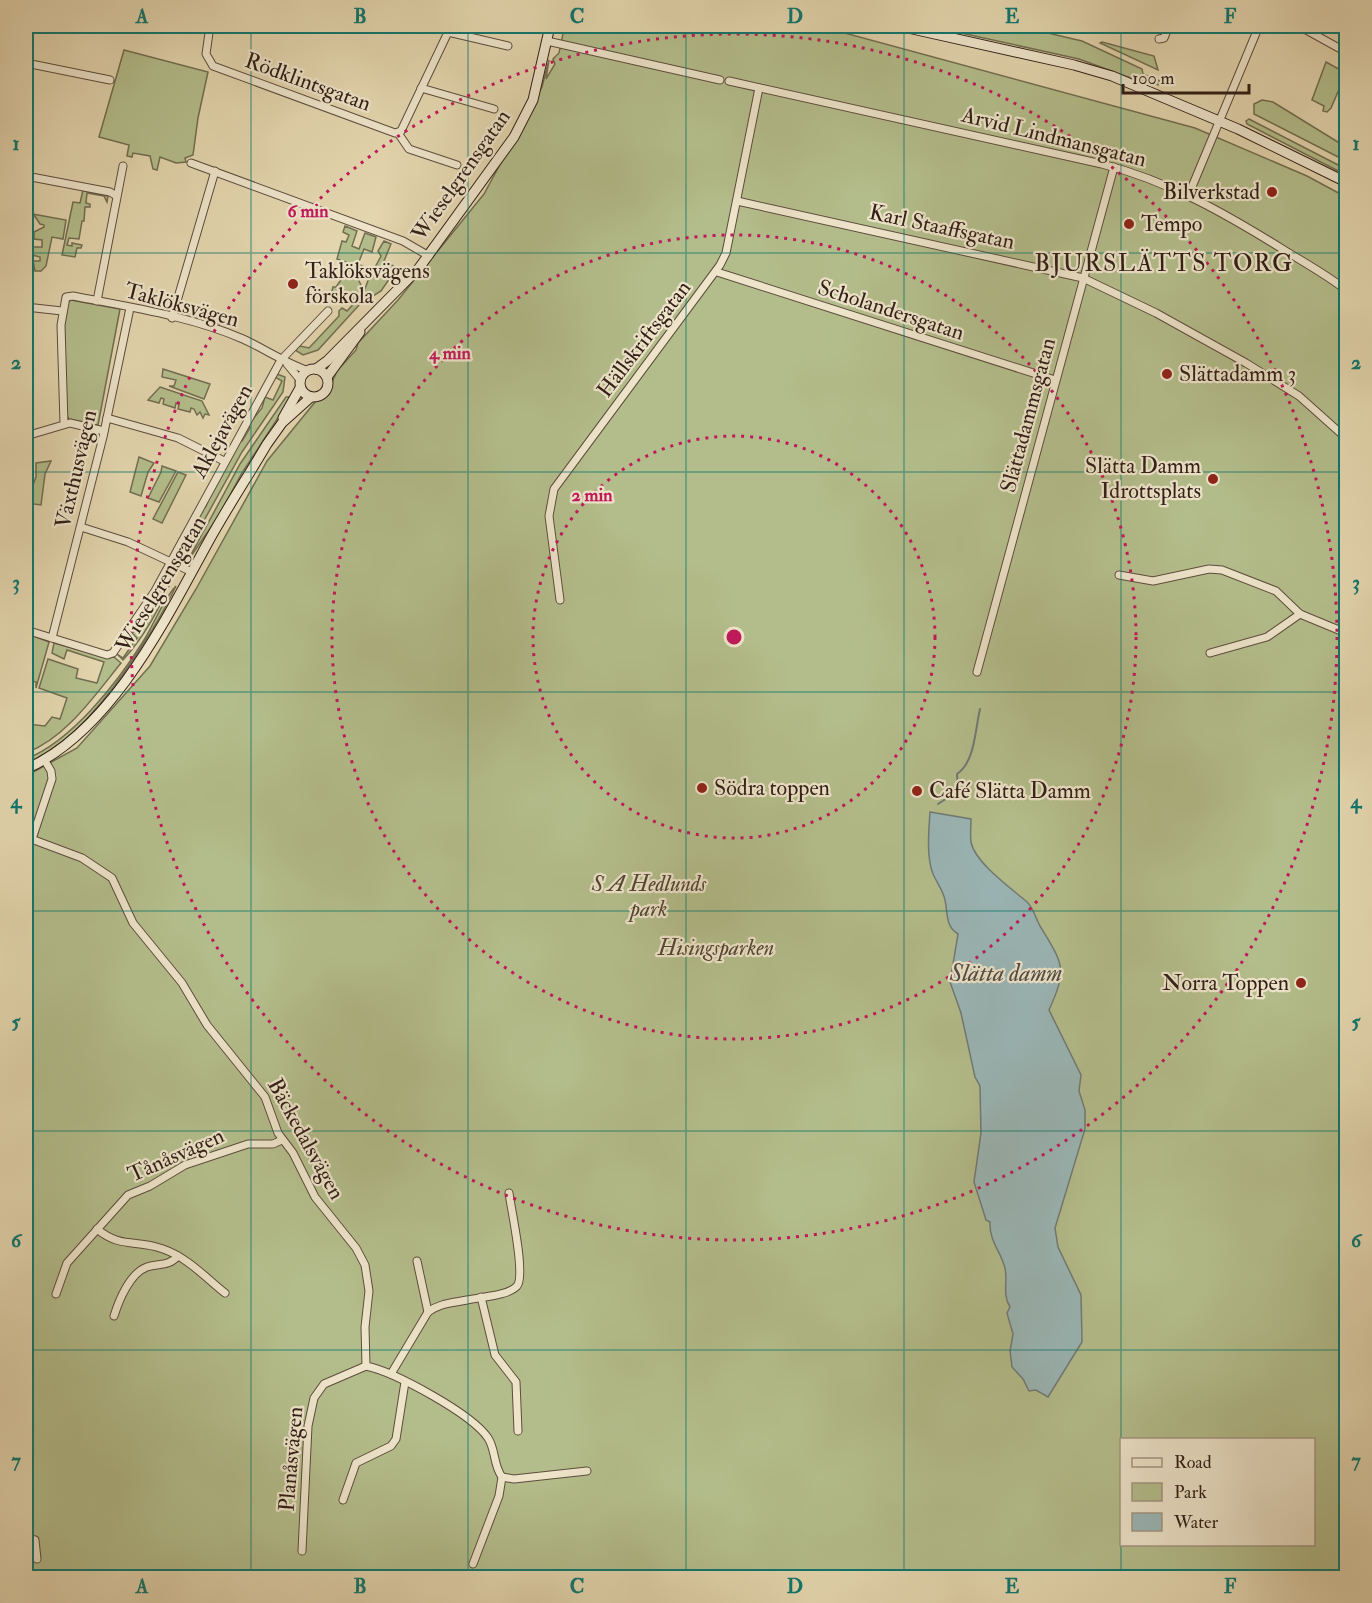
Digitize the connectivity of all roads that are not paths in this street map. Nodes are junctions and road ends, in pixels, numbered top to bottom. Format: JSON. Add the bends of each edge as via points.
{"nodes":[{"id":1,"x":210,"y":26,"type":"edge"},
{"id":2,"x":550,"y":26,"type":"edge"},
{"id":3,"x":899,"y":26,"type":"edge"},
{"id":4,"x":1170,"y":26,"type":"edge"},
{"id":5,"x":1259,"y":26,"type":"edge"},
{"id":6,"x":1299,"y":26,"type":"edge"},
{"id":7,"x":449,"y":29,"type":"edge"},
{"id":8,"x":1159,"y":39,"type":"dead end"},
{"id":9,"x":547,"y":41,"type":"junction"},
{"id":10,"x":508,"y":46,"type":"dead end"},
{"id":11,"x":1347,"y":52,"type":"edge"},
{"id":12,"x":26,"y":66,"type":"edge"},
{"id":13,"x":110,"y":80,"type":"dead end"},
{"id":14,"x":720,"y":80,"type":"dead end"},
{"id":15,"x":729,"y":81,"type":"dead end"},
{"id":16,"x":422,"y":88,"type":"junction"},
{"id":17,"x":759,"y":88,"type":"junction"},
{"id":18,"x":494,"y":110,"type":"dead end"},
{"id":19,"x":1220,"y":121,"type":"junction"},
{"id":20,"x":398,"y":133,"type":"junction"},
{"id":21,"x":191,"y":163,"type":"dead end"},
{"id":22,"x":458,"y":165,"type":"dead end"},
{"id":23,"x":123,"y":166,"type":"dead end"},
{"id":24,"x":1114,"y":167,"type":"junction"},
{"id":25,"x":215,"y":171,"type":"junction"},
{"id":26,"x":26,"y":176,"type":"edge"},
{"id":27,"x":1347,"y":182,"type":"edge"},
{"id":28,"x":1189,"y":194,"type":"junction"},
{"id":29,"x":115,"y":195,"type":"junction"},
{"id":30,"x":737,"y":201,"type":"junction"},
{"id":31,"x":429,"y":256,"type":"junction"},
{"id":32,"x":717,"y":272,"type":"junction"},
{"id":33,"x":1083,"y":278,"type":"junction"},
{"id":34,"x":1347,"y":290,"type":"edge"},
{"id":35,"x":97,"y":301,"type":"junction"},
{"id":36,"x":26,"y":307,"type":"edge"},
{"id":37,"x":130,"y":308,"type":"junction"},
{"id":38,"x":62,"y":311,"type":"junction"},
{"id":39,"x":328,"y":311,"type":"dead end"},
{"id":40,"x":172,"y":318,"type":"junction"},
{"id":41,"x":364,"y":325,"type":"junction"},
{"id":42,"x":283,"y":361,"type":"junction"},
{"id":43,"x":313,"y":370,"type":"junction"},
{"id":44,"x":327,"y":377,"type":"junction"},
{"id":45,"x":1055,"y":380,"type":"junction"},
{"id":46,"x":301,"y":384,"type":"junction"},
{"id":47,"x":311,"y":397,"type":"junction"},
{"id":48,"x":107,"y":418,"type":"junction"},
{"id":49,"x":282,"y":423,"type":"junction"},
{"id":50,"x":64,"y":424,"type":"junction"},
{"id":51,"x":104,"y":431,"type":"junction"},
{"id":52,"x":26,"y":436,"type":"edge"},
{"id":53,"x":1347,"y":438,"type":"edge"},
{"id":54,"x":224,"y":461,"type":"junction"},
{"id":55,"x":81,"y":527,"type":"junction"},
{"id":56,"x":170,"y":561,"type":"junction"},
{"id":57,"x":192,"y":572,"type":"junction"},
{"id":58,"x":1119,"y":575,"type":"dead end"},
{"id":59,"x":560,"y":600,"type":"dead end"},
{"id":60,"x":1300,"y":614,"type":"junction"},
{"id":61,"x":26,"y":630,"type":"edge"},
{"id":62,"x":1347,"y":633,"type":"edge"},
{"id":63,"x":52,"y":638,"type":"junction"},
{"id":64,"x":1210,"y":652,"type":"dead end"},
{"id":65,"x":977,"y":672,"type":"dead end"},
{"id":66,"x":45,"y":761,"type":"junction"},
{"id":67,"x":26,"y":769,"type":"edge"},
{"id":68,"x":29,"y":838,"type":"edge"},
{"id":69,"x":282,"y":1140,"type":"junction"},
{"id":70,"x":509,"y":1193,"type":"dead end"},
{"id":71,"x":97,"y":1229,"type":"junction"},
{"id":72,"x":178,"y":1256,"type":"junction"},
{"id":73,"x":417,"y":1261,"type":"dead end"},
{"id":74,"x":225,"y":1293,"type":"dead end"},
{"id":75,"x":56,"y":1294,"type":"dead end"},
{"id":76,"x":481,"y":1297,"type":"junction"},
{"id":77,"x":428,"y":1312,"type":"junction"},
{"id":78,"x":114,"y":1316,"type":"dead end"},
{"id":79,"x":366,"y":1366,"type":"junction"},
{"id":80,"x":391,"y":1374,"type":"junction"},
{"id":81,"x":405,"y":1382,"type":"junction"},
{"id":82,"x":518,"y":1431,"type":"dead end"},
{"id":83,"x":587,"y":1471,"type":"dead end"},
{"id":84,"x":502,"y":1477,"type":"junction"},
{"id":85,"x":343,"y":1500,"type":"dead end"},
{"id":86,"x":26,"y":1538,"type":"edge"},
{"id":87,"x":302,"y":1551,"type":"dead end"},
{"id":88,"x":37,"y":1559,"type":"dead end"},
{"id":89,"x":473,"y":1564,"type":"dead end"}],
"edges":[{"from":1,"to":20,"type":"street","name":"Rödklintsgatan","via":[[208,61],[228,72]]},
{"from":2,"to":9,"type":"street","name":"Wieselgrensgatan"},
{"from":3,"to":19,"type":"street","via":[[1074,65],[1138,86]]},
{"from":4,"to":8,"type":"street","via":[[1164,38]]},
{"from":5,"to":19,"type":"street"},
{"from":6,"to":11,"type":"street"},
{"from":7,"to":10,"type":"street"},
{"from":7,"to":16,"type":"street"},
{"from":9,"to":14,"type":"street"},
{"from":9,"to":31,"type":"street","name":"Wieselgrensgatan","via":[[536,88],[521,125]]},
{"from":12,"to":13,"type":"street"},
{"from":15,"to":17,"type":"street","name":"Arvid Lindmansgatan"},
{"from":16,"to":18,"type":"street"},
{"from":16,"to":20,"type":"street"},
{"from":17,"to":24,"type":"street","name":"Arvid Lindmansgatan"},
{"from":17,"to":30,"type":"street","name":"Hällskriftsgatan"},
{"from":19,"to":27,"type":"street"},
{"from":19,"to":28,"type":"street"},
{"from":20,"to":22,"type":"street","name":"Rödklintsgatan","via":[[409,149]]},
{"from":21,"to":25,"type":"street"},
{"from":23,"to":29,"type":"street"},
{"from":24,"to":28,"type":"street","name":"Arvid Lindmansgatan"},
{"from":24,"to":33,"type":"street","name":"Slättadammsgatan"},
{"from":25,"to":31,"type":"street","via":[[403,241]]},
{"from":25,"to":40,"type":"street"},
{"from":26,"to":29,"type":"street"},
{"from":28,"to":34,"type":"street","name":"Arvid Lindmansgatan"},
{"from":29,"to":35,"type":"street"},
{"from":30,"to":32,"type":"street","name":"Hällskriftsgatan","via":[[726,253]]},
{"from":30,"to":33,"type":"street","name":"Karl Staaffsgatan"},
{"from":31,"to":41,"type":"street","name":"Wieselgrensgatan"},
{"from":32,"to":45,"type":"street","name":"Scholandersgatan"},
{"from":32,"to":59,"type":"street","name":"Hällskriftsgatan","via":[[554,489],[549,516]]},
{"from":33,"to":45,"type":"street","name":"Slättadammsgatan"},
{"from":33,"to":53,"type":"street","name":"Karl Staaffsgatan","via":[[1246,363],[1299,396]]},
{"from":35,"to":37,"type":"street","name":"Taklöksvägen"},
{"from":35,"to":38,"type":"street","name":"Taklöksvägen","via":[[66,297]]},
{"from":36,"to":38,"type":"street"},
{"from":37,"to":40,"type":"street","name":"Taklöksvägen"},
{"from":37,"to":48,"type":"street","name":"Växthusvägen"},
{"from":38,"to":50,"type":"street"},
{"from":39,"to":42,"type":"street","name":"Aklejavägen"},
{"from":40,"to":42,"type":"street","name":"Taklöksvägen","via":[[242,339]]},
{"from":41,"to":43,"type":"street","name":"Wieselgrensgatan"},
{"from":41,"to":44,"type":"street","name":"Wieselgrensgatan"},
{"from":42,"to":43,"type":"street","name":"Taklöksvägen"},
{"from":42,"to":46,"type":"street","name":"Taklöksvägen"},
{"from":42,"to":54,"type":"street","name":"Aklejavägen"},
{"from":43,"to":44,"type":"street","via":[[324,372]]},
{"from":43,"to":46,"type":"street","name":"Wieselgrensgatan"},
{"from":44,"to":47,"type":"street","name":"Wieselgrensgatan","via":[[323,391]]},
{"from":45,"to":65,"type":"street","name":"Slättadammsgatan"},
{"from":46,"to":47,"type":"street","via":[[303,394]]},
{"from":46,"to":49,"type":"street","name":"Wieselgrensgatan"},
{"from":47,"to":49,"type":"street","name":"Wieselgrensgatan"},
{"from":48,"to":51,"type":"street","name":"Växthusvägen"},
{"from":48,"to":54,"type":"street","via":[[178,438]]},
{"from":49,"to":57,"type":"street","name":"Wieselgrensgatan"},
{"from":50,"to":51,"type":"street"},
{"from":50,"to":52,"type":"street"},
{"from":51,"to":55,"type":"street","name":"Växthusvägen"},
{"from":54,"to":56,"type":"street","name":"Aklejavägen"},
{"from":55,"to":56,"type":"street"},
{"from":55,"to":63,"type":"street","name":"Växthusvägen"},
{"from":56,"to":57,"type":"street"},
{"from":56,"to":63,"type":"street","name":"Aklejavägen","via":[[110,655]]},
{"from":57,"to":66,"type":"street","name":"Wieselgrensgatan","via":[[168,619],[125,680],[84,727]]},
{"from":58,"to":60,"type":"street","via":[[1153,581],[1209,569],[1222,570],[1276,591]]},
{"from":60,"to":62,"type":"street"},
{"from":60,"to":64,"type":"street","via":[[1267,637]]},
{"from":61,"to":63,"type":"street","name":"Aklejavägen"},
{"from":66,"to":67,"type":"street","name":"Wieselgrensgatan"},
{"from":66,"to":68,"type":"street","name":"Bäckedalsvägen","via":[[52,779]]},
{"from":68,"to":69,"type":"street","name":"Bäckedalsvägen","via":[[82,858],[112,878],[133,923],[265,1097]]},
{"from":69,"to":71,"type":"street","name":"Tånåsvägen","via":[[248,1144],[185,1166],[128,1195]]},
{"from":69,"to":79,"type":"street","name":"Bäckedalsvägen","via":[[315,1197],[365,1265],[369,1291]]},
{"from":70,"to":76,"type":"street","via":[[520,1279],[513,1289]]},
{"from":71,"to":72,"type":"street","via":[[113,1241],[154,1246]]},
{"from":71,"to":75,"type":"street","name":"Tånåsvägen","via":[[67,1263]]},
{"from":72,"to":74,"type":"street"},
{"from":72,"to":78,"type":"street","via":[[172,1263],[140,1271]]},
{"from":73,"to":77,"type":"street"},
{"from":76,"to":77,"type":"street","via":[[437,1305]]},
{"from":76,"to":82,"type":"street","via":[[495,1355],[516,1382]]},
{"from":77,"to":80,"type":"street"},
{"from":79,"to":80,"type":"street"},
{"from":79,"to":87,"type":"street","name":"Planåsvägen","via":[[324,1384],[314,1398],[308,1426]]},
{"from":80,"to":81,"type":"street"},
{"from":81,"to":84,"type":"street","via":[[461,1414],[485,1434]]},
{"from":81,"to":85,"type":"street","via":[[396,1439],[391,1446],[356,1462]]},
{"from":83,"to":84,"type":"street"},
{"from":84,"to":89,"type":"street","via":[[500,1496]]},
{"from":86,"to":88,"type":"street","via":[[35,1540]]}]}
